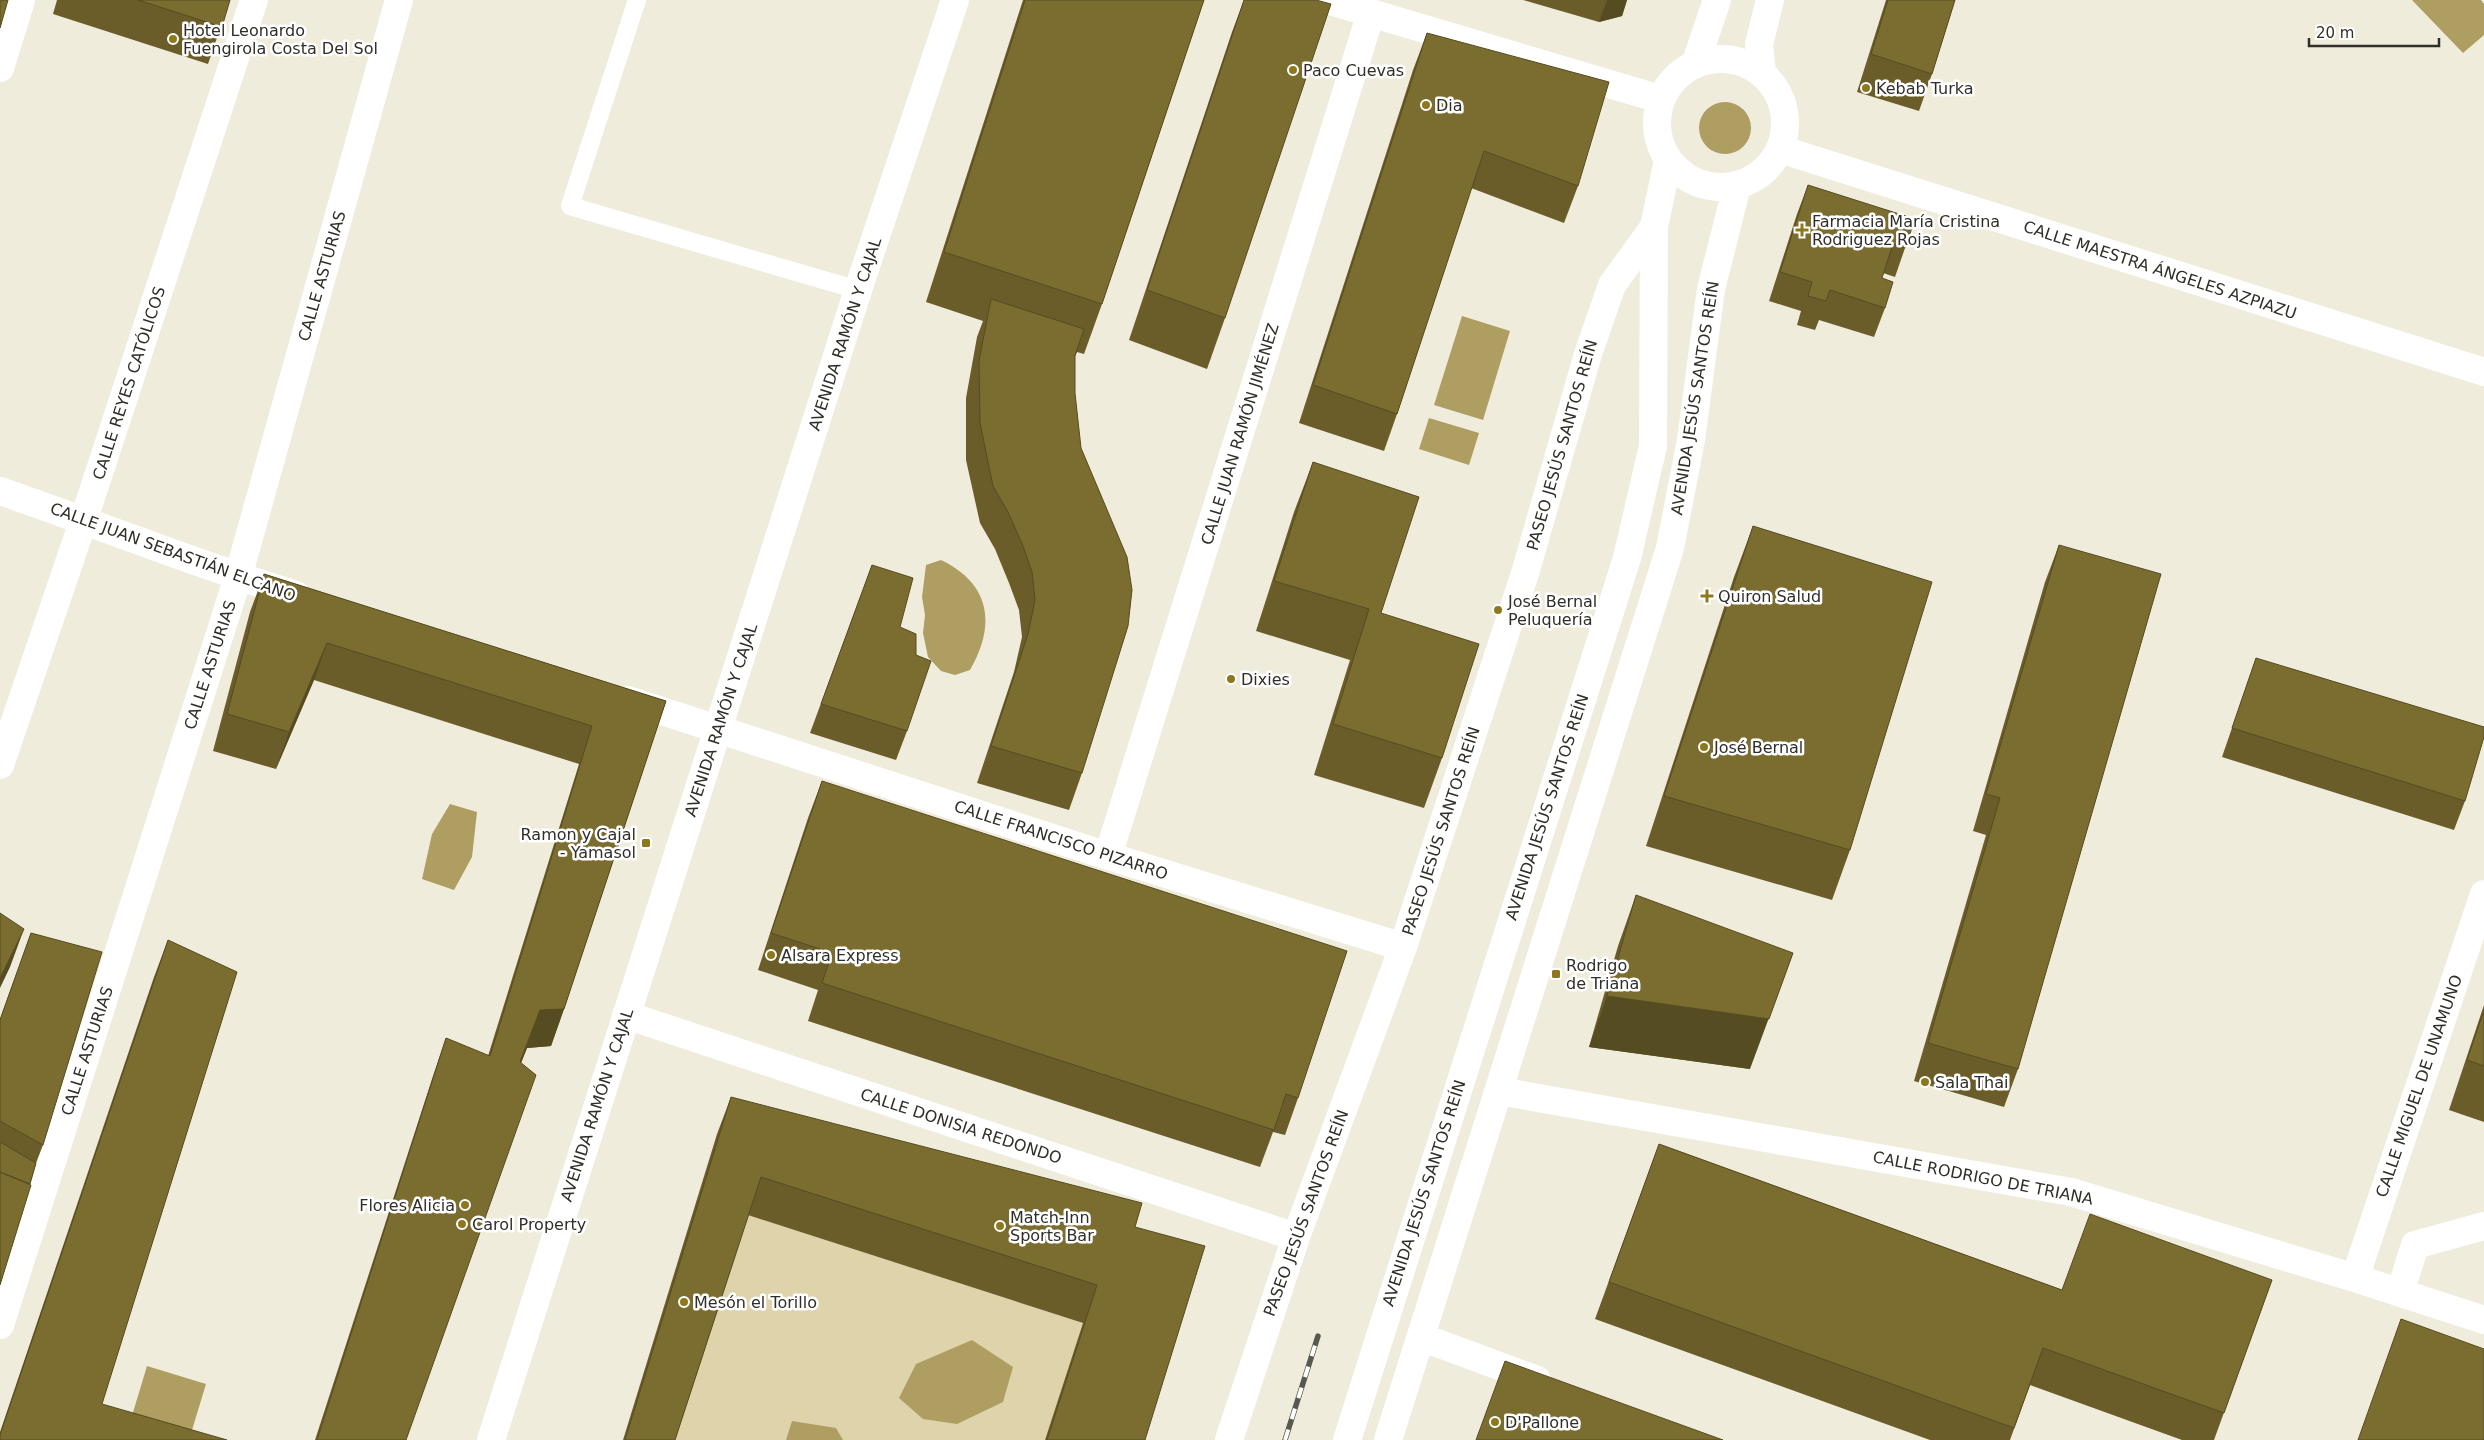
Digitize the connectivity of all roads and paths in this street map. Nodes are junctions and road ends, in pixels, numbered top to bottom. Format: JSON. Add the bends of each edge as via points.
{"nodes":[{"id":1,"x":21,"y":0,"type":"edge"},
{"id":2,"x":254,"y":0,"type":"edge"},
{"id":3,"x":399,"y":0,"type":"edge"},
{"id":4,"x":637,"y":0,"type":"edge"},
{"id":5,"x":954,"y":0,"type":"edge"},
{"id":6,"x":1327,"y":0,"type":"edge"},
{"id":7,"x":1717,"y":0,"type":"edge"},
{"id":8,"x":1770,"y":0,"type":"edge"},
{"id":9,"x":1371,"y":13,"type":"junction"},
{"id":10,"x":1695,"y":65,"type":"junction"},
{"id":11,"x":0,"y":68,"type":"edge"},
{"id":12,"x":1762,"y":73,"type":"junction"},
{"id":13,"x":1660,"y":99,"type":"junction"},
{"id":14,"x":1780,"y":149,"type":"junction"},
{"id":15,"x":1668,"y":160,"type":"junction"},
{"id":16,"x":1737,"y":186,"type":"junction"},
{"id":17,"x":1654,"y":227,"type":"junction"},
{"id":18,"x":858,"y":290,"type":"junction"},
{"id":19,"x":2484,"y":372,"type":"edge"},
{"id":20,"x":0,"y":491,"type":"edge"},
{"id":21,"x":84,"y":519,"type":"junction"},
{"id":22,"x":238,"y":577,"type":"junction"},
{"id":23,"x":323,"y":604,"type":"edge"},
{"id":24,"x":606,"y":693,"type":"edge"},
{"id":25,"x":719,"y":729,"type":"junction"},
{"id":26,"x":0,"y":765,"type":"edge"},
{"id":27,"x":1108,"y":856,"type":"junction"},
{"id":28,"x":2484,"y":894,"type":"edge"},
{"id":29,"x":1403,"y":947,"type":"junction"},
{"id":30,"x":626,"y":1015,"type":"junction"},
{"id":31,"x":1499,"y":1091,"type":"junction"},
{"id":32,"x":2484,"y":1226,"type":"edge"},
{"id":33,"x":1296,"y":1237,"type":"junction"},
{"id":34,"x":2355,"y":1278,"type":"junction"},
{"id":35,"x":2400,"y":1292,"type":"junction"},
{"id":36,"x":2484,"y":1320,"type":"edge"},
{"id":37,"x":0,"y":1325,"type":"edge"},
{"id":38,"x":1421,"y":1337,"type":"junction"},
{"id":39,"x":1565,"y":1390,"type":"edge"},
{"id":40,"x":491,"y":1440,"type":"edge"},
{"id":41,"x":1229,"y":1440,"type":"edge"},
{"id":42,"x":1346,"y":1440,"type":"edge"},
{"id":43,"x":1388,"y":1440,"type":"edge"}],
"edges":[{"from":1,"to":11,"type":"street"},
{"from":2,"to":21,"type":"street","name":"CALLE REYES CATÓLICOS"},
{"from":3,"to":22,"type":"street","name":"CALLE ASTURIAS"},
{"from":4,"to":18,"type":"lane","via":[[570,206]]},
{"from":5,"to":18,"type":"street","name":"AVENIDA RAMÓN Y CAJAL"},
{"from":6,"to":9,"type":"street"},
{"from":7,"to":10,"type":"street"},
{"from":8,"to":12,"type":"street","via":[[1759,44]]},
{"from":9,"to":13,"type":"street"},
{"from":9,"to":27,"type":"street","name":"CALLE JUAN RAMÓN JIMÉNEZ"},
{"from":10,"to":12,"type":"street","via":[[1729,60],[1747,64]]},
{"from":10,"to":13,"type":"street","via":[[1679,75]]},
{"from":12,"to":14,"type":"street","via":[[1784,106],[1785,138]]},
{"from":13,"to":15,"type":"street","via":[[1657,126]]},
{"from":14,"to":16,"type":"street","via":[[1772,163],[1756,178]]},
{"from":14,"to":19,"type":"street","name":"CALLE MAESTRA ÁNGELES AZPIAZU"},
{"from":15,"to":16,"type":"street","via":[[1681,174],[1698,184],[1718,188]]},
{"from":15,"to":17,"type":"street","name":"AVENIDA JESÚS SANTOS REÍN"},
{"from":16,"to":31,"type":"street","name":"AVENIDA JESÚS SANTOS REÍN","via":[[1711,289],[1691,440],[1670,548]]},
{"from":17,"to":29,"type":"street","name":"PASEO JESÚS SANTOS REÍN","via":[[1612,285],[1588,354],[1526,570]]},
{"from":17,"to":42,"type":"street","name":"AVENIDA JESÚS SANTOS REÍN","via":[[1653,446],[1627,558]]},
{"from":18,"to":25,"type":"street","name":"AVENIDA RAMÓN Y CAJAL"},
{"from":20,"to":21,"type":"street","name":"CALLE JUAN SEBASTIÁN ELCANO"},
{"from":21,"to":22,"type":"street","name":"CALLE JUAN SEBASTIÁN ELCANO"},
{"from":21,"to":26,"type":"street","name":"CALLE REYES CATÓLICOS"},
{"from":22,"to":23,"type":"street","name":"CALLE JUAN SEBASTIÁN ELCANO"},
{"from":22,"to":37,"type":"street","name":"CALLE ASTURIAS"},
{"from":24,"to":25,"type":"street"},
{"from":25,"to":27,"type":"street","name":"CALLE FRANCISCO PIZARRO"},
{"from":25,"to":30,"type":"street","name":"AVENIDA RAMÓN Y CAJAL"},
{"from":27,"to":29,"type":"street","name":"CALLE FRANCISCO PIZARRO"},
{"from":28,"to":34,"type":"street","name":"CALLE MIGUEL DE UNAMUNO"},
{"from":29,"to":33,"type":"street","name":"PASEO JESÚS SANTOS REÍN"},
{"from":30,"to":33,"type":"street","name":"CALLE DONISIA REDONDO"},
{"from":30,"to":40,"type":"street","name":"AVENIDA RAMÓN Y CAJAL"},
{"from":31,"to":34,"type":"street","name":"CALLE RODRIGO DE TRIANA","via":[[2071,1192]]},
{"from":31,"to":38,"type":"street","name":"AVENIDA JESÚS SANTOS REÍN"},
{"from":32,"to":35,"type":"street","via":[[2415,1245]]},
{"from":33,"to":41,"type":"street","name":"PASEO JESÚS SANTOS REÍN"},
{"from":34,"to":35,"type":"street","name":"CALLE RODRIGO DE TRIANA"},
{"from":35,"to":36,"type":"street","name":"CALLE RODRIGO DE TRIANA"},
{"from":38,"to":39,"type":"street"},
{"from":38,"to":43,"type":"street","name":"AVENIDA JESÚS SANTOS REÍN"}]}
